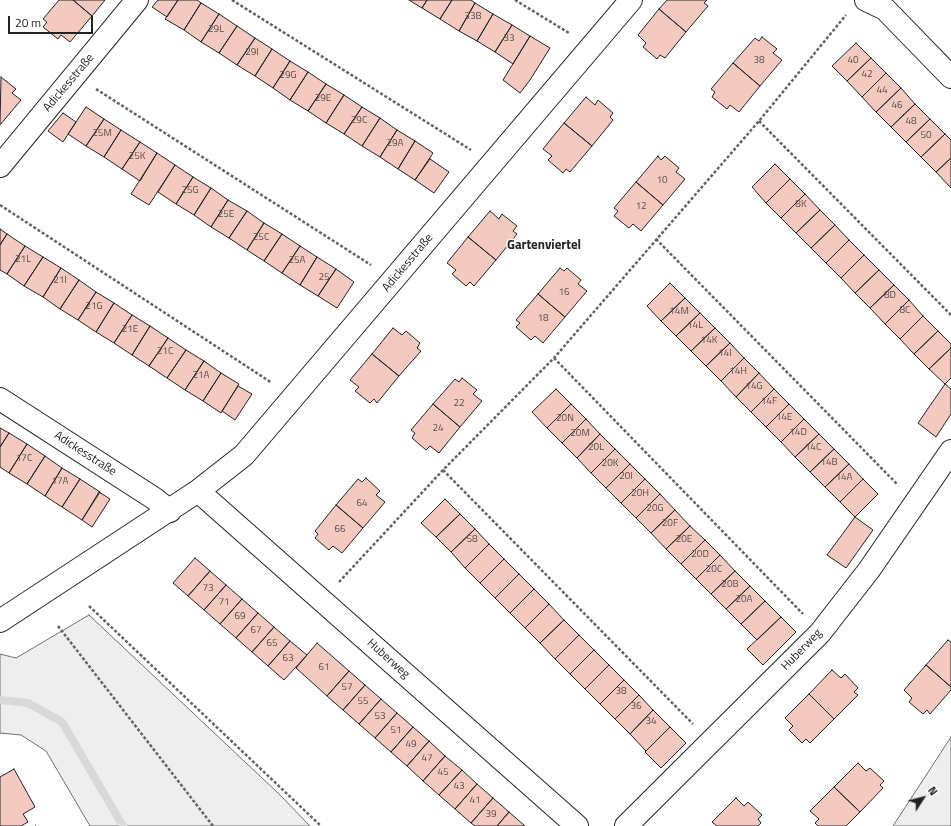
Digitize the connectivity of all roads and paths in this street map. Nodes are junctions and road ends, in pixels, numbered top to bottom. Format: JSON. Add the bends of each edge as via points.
{"nodes":[{"id":1,"x":137,"y":0,"type":"edge"},
{"id":2,"x":232,"y":0,"type":"edge"},
{"id":3,"x":515,"y":0,"type":"edge"},
{"id":4,"x":631,"y":0,"type":"edge"},
{"id":5,"x":873,"y":2,"type":"edge"},
{"id":6,"x":847,"y":13,"type":"dead end"},
{"id":7,"x":573,"y":35,"type":"dead end"},
{"id":8,"x":75,"y":75,"type":"junction"},
{"id":9,"x":951,"y":77,"type":"edge"},
{"id":10,"x":759,"y":121,"type":"junction"},
{"id":11,"x":474,"y":152,"type":"dead end"},
{"id":12,"x":0,"y":166,"type":"edge"},
{"id":13,"x":0,"y":205,"type":"edge"},
{"id":14,"x":656,"y":239,"type":"junction"},
{"id":15,"x":377,"y":268,"type":"dead end"},
{"id":16,"x":951,"y":316,"type":"edge"},
{"id":17,"x":554,"y":358,"type":"junction"},
{"id":18,"x":277,"y":386,"type":"dead end"},
{"id":19,"x":0,"y":398,"type":"edge"},
{"id":20,"x":951,"y":451,"type":"edge"},
{"id":21,"x":443,"y":470,"type":"junction"},
{"id":22,"x":902,"y":489,"type":"dead end"},
{"id":23,"x":198,"y":491,"type":"junction"},
{"id":24,"x":170,"y":510,"type":"junction"},
{"id":25,"x":336,"y":585,"type":"dead end"},
{"id":26,"x":89,"y":606,"type":"dead end"},
{"id":27,"x":804,"y":616,"type":"dead end"},
{"id":28,"x":0,"y":621,"type":"edge"},
{"id":29,"x":58,"y":626,"type":"dead end"},
{"id":30,"x":696,"y":727,"type":"dead end"},
{"id":31,"x":213,"y":826,"type":"edge"},
{"id":32,"x":321,"y":826,"type":"edge"},
{"id":33,"x":577,"y":826,"type":"edge"},
{"id":34,"x":626,"y":826,"type":"edge"}],
"edges":[{"from":1,"to":8,"type":"street","name":"Adickesstraße"},
{"from":2,"to":11,"type":"path"},
{"from":3,"to":7,"type":"path"},
{"from":4,"to":23,"type":"street","name":"Adickesstraße","via":[[244,455]]},
{"from":5,"to":9,"type":"street","via":[[884,9]]},
{"from":6,"to":10,"type":"path"},
{"from":8,"to":12,"type":"street","name":"Adickesstraße"},
{"from":8,"to":15,"type":"path"},
{"from":10,"to":14,"type":"path"},
{"from":10,"to":16,"type":"path"},
{"from":13,"to":18,"type":"path"},
{"from":14,"to":17,"type":"path"},
{"from":14,"to":22,"type":"path"},
{"from":17,"to":21,"type":"path"},
{"from":17,"to":27,"type":"path"},
{"from":19,"to":24,"type":"street","name":"Adickesstraße"},
{"from":20,"to":34,"type":"street","name":"Huberweg","via":[[869,570],[820,633]]},
{"from":21,"to":25,"type":"path"},
{"from":21,"to":30,"type":"path"},
{"from":23,"to":24,"type":"street","name":"Adickesstraße"},
{"from":23,"to":33,"type":"street","name":"Huberweg"},
{"from":24,"to":28,"type":"street","name":"Adickesstraße"},
{"from":26,"to":32,"type":"path"},
{"from":29,"to":31,"type":"path"}]}
